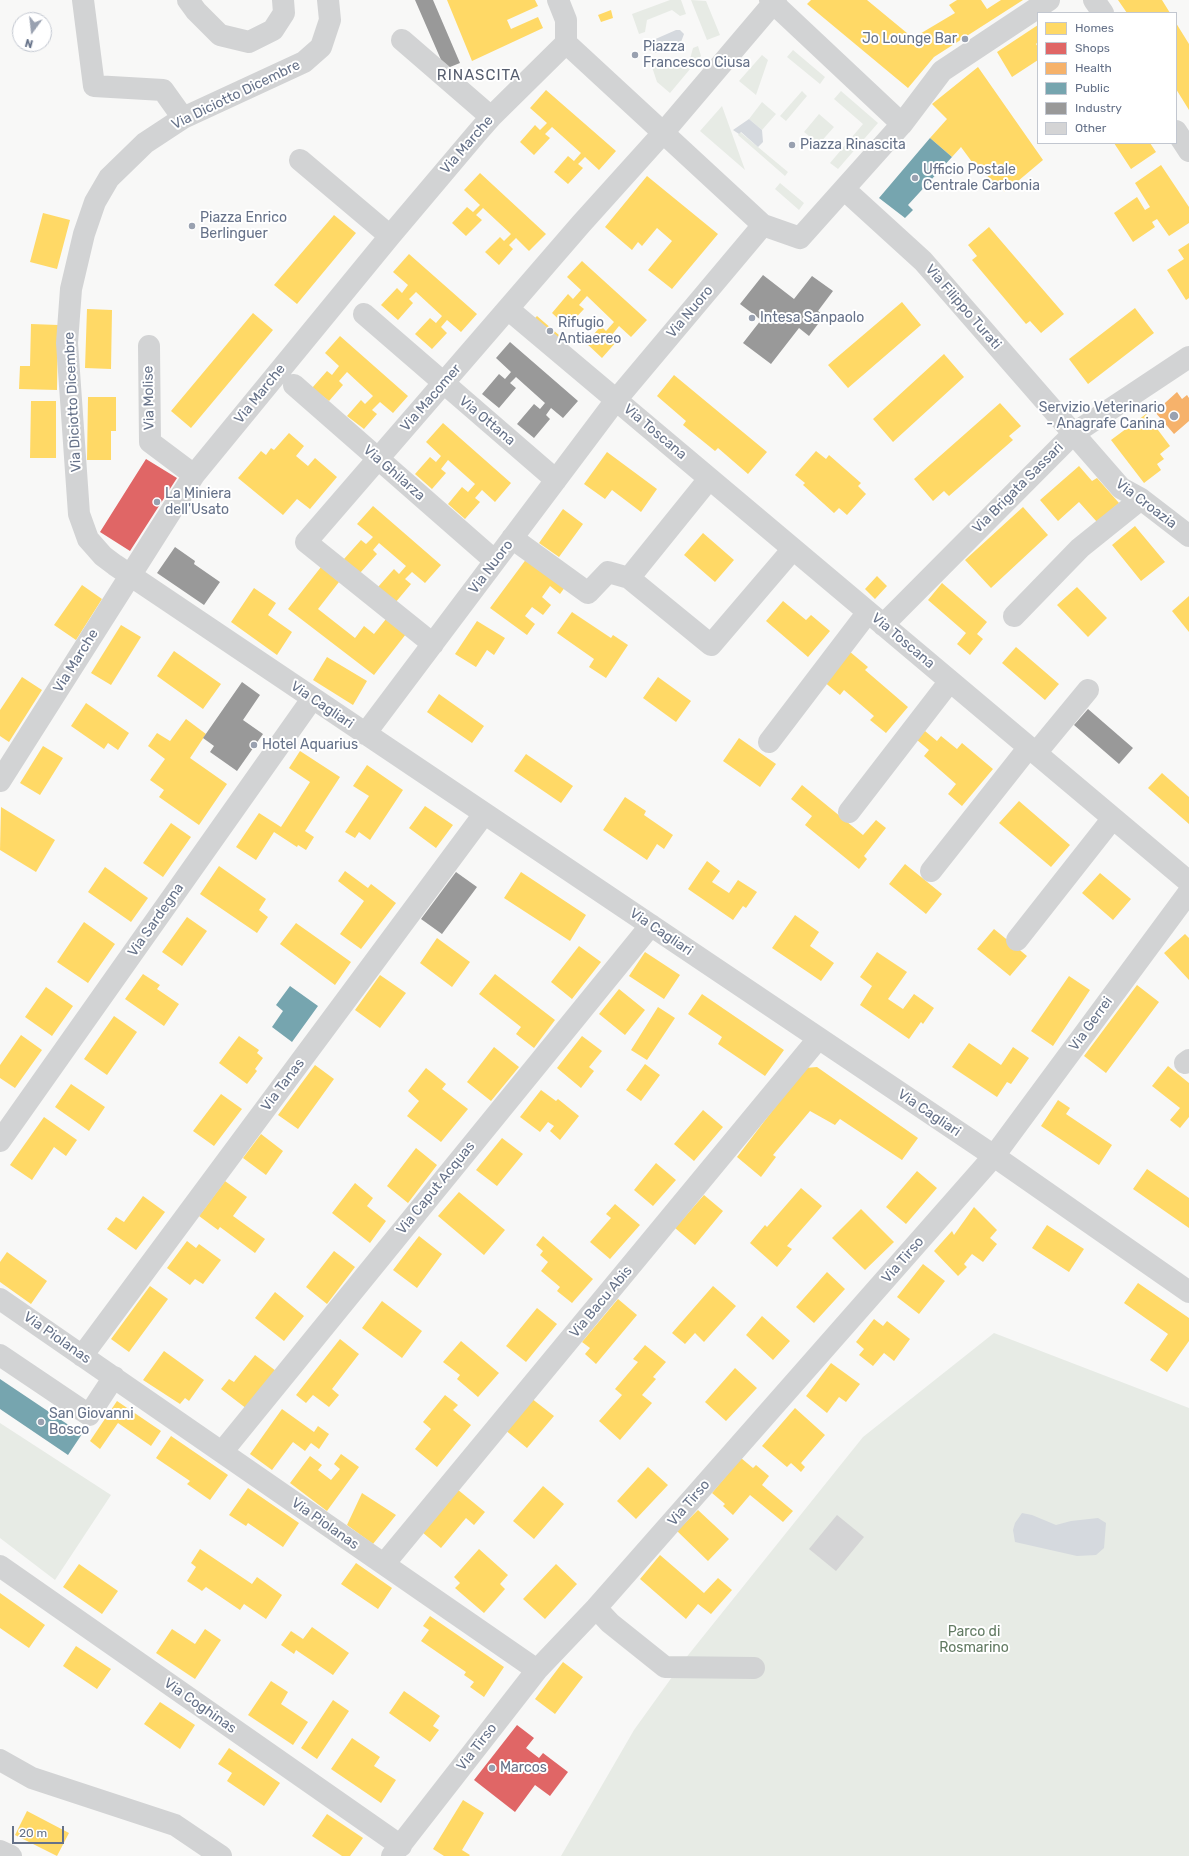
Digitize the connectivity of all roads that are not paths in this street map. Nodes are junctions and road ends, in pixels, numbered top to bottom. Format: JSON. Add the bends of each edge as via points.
{"nodes":[{"id":1,"x":82,"y":0,"type":"edge"},
{"id":2,"x":188,"y":0,"type":"edge"},
{"id":3,"x":283,"y":0,"type":"edge"},
{"id":4,"x":328,"y":0,"type":"edge"},
{"id":5,"x":558,"y":0,"type":"edge"},
{"id":6,"x":1049,"y":0,"type":"edge"},
{"id":7,"x":1094,"y":0,"type":"edge"},
{"id":8,"x":773,"y":1,"type":"edge"},
{"id":9,"x":1101,"y":12,"type":"edge"},
{"id":10,"x":402,"y":40,"type":"dead end"},
{"id":11,"x":566,"y":43,"type":"junction"},
{"id":12,"x":490,"y":117,"type":"junction"},
{"id":13,"x":183,"y":118,"type":"junction"},
{"id":14,"x":902,"y":124,"type":"junction"},
{"id":15,"x":663,"y":133,"type":"junction"},
{"id":16,"x":1177,"y":133,"type":"edge"},
{"id":17,"x":1189,"y":152,"type":"edge"},
{"id":18,"x":300,"y":160,"type":"dead end"},
{"id":19,"x":844,"y":189,"type":"junction"},
{"id":20,"x":763,"y":225,"type":"junction"},
{"id":21,"x":390,"y":236,"type":"junction"},
{"id":22,"x":508,"y":309,"type":"junction"},
{"id":23,"x":364,"y":314,"type":"dead end"},
{"id":24,"x":149,"y":346,"type":"dead end"},
{"id":25,"x":1189,"y":357,"type":"edge"},
{"id":26,"x":443,"y":384,"type":"junction"},
{"id":27,"x":294,"y":385,"type":"dead end"},
{"id":28,"x":616,"y":400,"type":"junction"},
{"id":29,"x":1073,"y":434,"type":"junction"},
{"id":30,"x":378,"y":459,"type":"junction"},
{"id":31,"x":194,"y":475,"type":"junction"},
{"id":32,"x":709,"y":479,"type":"junction"},
{"id":33,"x":556,"y":480,"type":"junction"},
{"id":34,"x":1141,"y":499,"type":"junction"},
{"id":35,"x":1189,"y":536,"type":"edge"},
{"id":36,"x":512,"y":538,"type":"junction"},
{"id":37,"x":793,"y":549,"type":"junction"},
{"id":38,"x":495,"y":561,"type":"junction"},
{"id":39,"x":130,"y":575,"type":"junction"},
{"id":40,"x":629,"y":578,"type":"junction"},
{"id":41,"x":1014,"y":616,"type":"dead end"},
{"id":42,"x":876,"y":618,"type":"junction"},
{"id":43,"x":432,"y":644,"type":"junction"},
{"id":44,"x":950,"y":681,"type":"junction"},
{"id":45,"x":1088,"y":690,"type":"dead end"},
{"id":46,"x":312,"y":699,"type":"junction"},
{"id":47,"x":365,"y":734,"type":"junction"},
{"id":48,"x":769,"y":742,"type":"dead end"},
{"id":49,"x":1032,"y":750,"type":"junction"},
{"id":50,"x":0,"y":781,"type":"edge"},
{"id":51,"x":849,"y":812,"type":"dead end"},
{"id":52,"x":484,"y":814,"type":"junction"},
{"id":53,"x":1113,"y":818,"type":"junction"},
{"id":54,"x":931,"y":871,"type":"dead end"},
{"id":55,"x":1189,"y":882,"type":"edge"},
{"id":56,"x":1189,"y":892,"type":"edge"},
{"id":57,"x":651,"y":925,"type":"junction"},
{"id":58,"x":1016,"y":940,"type":"dead end"},
{"id":59,"x":818,"y":1039,"type":"junction"},
{"id":60,"x":0,"y":1141,"type":"edge"},
{"id":61,"x":994,"y":1156,"type":"junction"},
{"id":62,"x":1187,"y":1287,"type":"edge"},
{"id":63,"x":0,"y":1299,"type":"edge"},
{"id":64,"x":0,"y":1355,"type":"edge"},
{"id":65,"x":82,"y":1356,"type":"junction"},
{"id":66,"x":114,"y":1377,"type":"junction"},
{"id":67,"x":222,"y":1452,"type":"junction"},
{"id":68,"x":384,"y":1564,"type":"junction"},
{"id":69,"x":0,"y":1566,"type":"edge"},
{"id":70,"x":596,"y":1608,"type":"junction"},
{"id":71,"x":754,"y":1668,"type":"dead end"},
{"id":72,"x":537,"y":1670,"type":"junction"},
{"id":73,"x":0,"y":1760,"type":"edge"},
{"id":74,"x":0,"y":1851,"type":"edge"},
{"id":75,"x":396,"y":1851,"type":"edge"},
{"id":76,"x":11,"y":1856,"type":"edge"},
{"id":77,"x":221,"y":1856,"type":"edge"}],
"edges":[{"from":1,"to":13,"type":"street","via":[[94,86],[163,90]]},
{"from":2,"to":3,"type":"street","via":[[220,35],[249,42],[273,30],[284,13]]},
{"from":4,"to":13,"type":"street","name":"Via Diciotto Dicembre","via":[[330,20],[322,47],[304,62]]},
{"from":5,"to":11,"type":"street","via":[[566,20]]},
{"from":6,"to":14,"type":"street","via":[[942,71]]},
{"from":7,"to":9,"type":"street"},
{"from":8,"to":14,"type":"street"},
{"from":8,"to":15,"type":"street"},
{"from":10,"to":12,"type":"street"},
{"from":11,"to":12,"type":"street","name":"Via Marche"},
{"from":11,"to":15,"type":"street"},
{"from":12,"to":21,"type":"street","name":"Via Marche"},
{"from":13,"to":39,"type":"street","name":"Via Diciotto Dicembre","via":[[144,143],[109,178],[95,202],[84,234],[71,289],[68,343],[79,514],[88,539],[103,556]]},
{"from":14,"to":19,"type":"street"},
{"from":15,"to":20,"type":"street"},
{"from":15,"to":22,"type":"street","name":"Via Macomer"},
{"from":16,"to":17,"type":"street"},
{"from":18,"to":21,"type":"street"},
{"from":19,"to":20,"type":"street","via":[[800,238]]},
{"from":19,"to":29,"type":"street","name":"Via Filippo Turati","via":[[923,261]]},
{"from":20,"to":28,"type":"street","name":"Via Nuoro"},
{"from":21,"to":31,"type":"street","name":"Via Marche"},
{"from":22,"to":26,"type":"street","name":"Via Macomer"},
{"from":22,"to":28,"type":"street"},
{"from":23,"to":26,"type":"street","name":"Via Ottana"},
{"from":24,"to":31,"type":"street","name":"Via Molise","via":[[150,442]]},
{"from":25,"to":29,"type":"street","name":"Via Brigata Sassari"},
{"from":26,"to":30,"type":"street","name":"Via Macomer"},
{"from":26,"to":33,"type":"street","name":"Via Ottana"},
{"from":27,"to":30,"type":"street","name":"Via Ghilarza"},
{"from":28,"to":32,"type":"street","name":"Via Toscana"},
{"from":28,"to":33,"type":"street","name":"Via Nuoro"},
{"from":29,"to":34,"type":"street","name":"Via Croazia","via":[[1121,488]]},
{"from":29,"to":42,"type":"street","name":"Via Brigata Sassari"},
{"from":30,"to":38,"type":"street","name":"Via Ghilarza"},
{"from":30,"to":43,"type":"street","name":"Via Macomer","via":[[306,542]]},
{"from":31,"to":39,"type":"street","name":"Via Marche"},
{"from":32,"to":37,"type":"street","name":"Via Toscana"},
{"from":32,"to":40,"type":"street"},
{"from":33,"to":36,"type":"street","name":"Via Nuoro"},
{"from":34,"to":35,"type":"street","name":"Via Croazia"},
{"from":34,"to":41,"type":"street","via":[[1080,548]]},
{"from":36,"to":38,"type":"street","name":"Via Nuoro"},
{"from":36,"to":40,"type":"street","via":[[588,593],[608,572]]},
{"from":37,"to":40,"type":"street","via":[[711,645]]},
{"from":37,"to":42,"type":"street","name":"Via Toscana"},
{"from":38,"to":43,"type":"street","name":"Via Nuoro"},
{"from":39,"to":46,"type":"street","name":"Via Cagliari"},
{"from":39,"to":50,"type":"street","name":"Via Marche"},
{"from":42,"to":44,"type":"street","name":"Via Toscana"},
{"from":42,"to":48,"type":"street","name":"Via Brigata Sassari"},
{"from":43,"to":47,"type":"street","name":"Via Nuoro"},
{"from":44,"to":49,"type":"street","name":"Via Toscana"},
{"from":44,"to":51,"type":"street"},
{"from":45,"to":49,"type":"street"},
{"from":46,"to":47,"type":"street","name":"Via Cagliari"},
{"from":46,"to":60,"type":"street","name":"Via Sardegna"},
{"from":47,"to":52,"type":"street","name":"Via Cagliari"},
{"from":49,"to":53,"type":"street","name":"Via Toscana"},
{"from":49,"to":54,"type":"street"},
{"from":52,"to":57,"type":"street","name":"Via Cagliari"},
{"from":52,"to":65,"type":"street","name":"Via Tanas"},
{"from":53,"to":55,"type":"street","name":"Via Toscana"},
{"from":53,"to":58,"type":"street"},
{"from":56,"to":61,"type":"street","name":"Via Gerrei"},
{"from":57,"to":59,"type":"street","name":"Via Cagliari"},
{"from":57,"to":67,"type":"street","name":"Via Caput Acquas"},
{"from":59,"to":61,"type":"street","name":"Via Cagliari"},
{"from":59,"to":68,"type":"street","name":"Via Bacu Abis"},
{"from":61,"to":62,"type":"street","name":"Via Cagliari"},
{"from":61,"to":70,"type":"street","name":"Via Tirso"},
{"from":63,"to":65,"type":"street","name":"Via Piolanas"},
{"from":64,"to":66,"type":"street","via":[[89,1416]]},
{"from":65,"to":66,"type":"street","name":"Via Piolanas"},
{"from":66,"to":67,"type":"street","name":"Via Piolanas"},
{"from":67,"to":68,"type":"street","name":"Via Piolanas"},
{"from":68,"to":72,"type":"street","name":"Via Piolanas"},
{"from":69,"to":75,"type":"street","name":"Via Coghinas"},
{"from":70,"to":71,"type":"street","via":[[610,1623],[665,1667]]},
{"from":70,"to":72,"type":"street","name":"Via Tirso"},
{"from":72,"to":75,"type":"street","name":"Via Tirso"},
{"from":73,"to":77,"type":"street","via":[[32,1778],[175,1825]]},
{"from":74,"to":76,"type":"street"}]}
